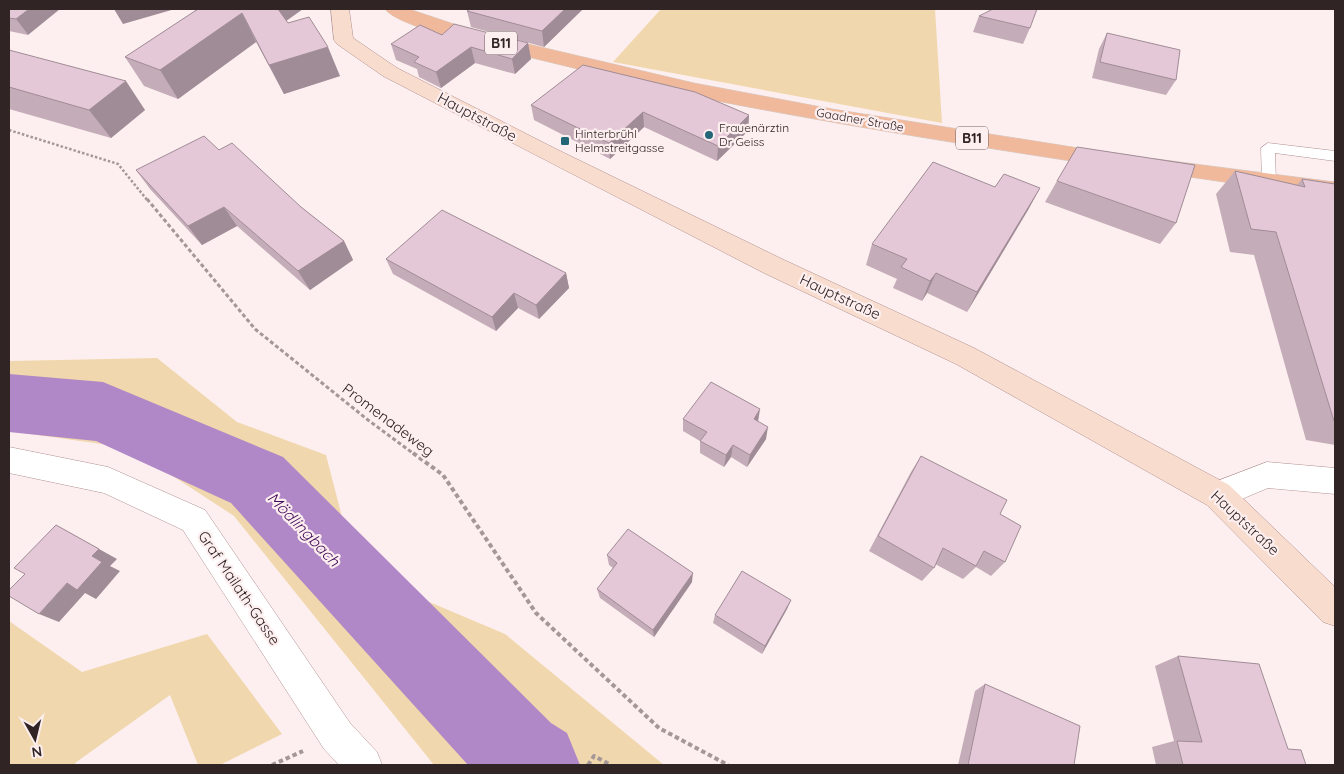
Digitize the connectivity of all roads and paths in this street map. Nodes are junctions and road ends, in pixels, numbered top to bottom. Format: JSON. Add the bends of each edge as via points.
{"nodes":[{"id":1,"x":340,"y":9,"type":"edge"},
{"id":2,"x":394,"y":9,"type":"edge"},
{"id":3,"x":9,"y":130,"type":"edge"},
{"id":4,"x":1335,"y":156,"type":"edge"},
{"id":5,"x":1269,"y":182,"type":"junction"},
{"id":6,"x":1335,"y":190,"type":"edge"},
{"id":7,"x":9,"y":460,"type":"edge"},
{"id":8,"x":1335,"y":481,"type":"edge"},
{"id":9,"x":1218,"y":494,"type":"junction"},
{"id":10,"x":1335,"y":610,"type":"edge"},
{"id":11,"x":364,"y":765,"type":"edge"},
{"id":12,"x":588,"y":765,"type":"edge"},
{"id":13,"x":611,"y":765,"type":"edge"},
{"id":14,"x":728,"y":765,"type":"edge"}],
"edges":[{"from":1,"to":9,"type":"street","name":"Hauptstraße","via":[[344,40],[390,72],[747,253],[966,356]]},
{"from":2,"to":5,"type":"main road","name":"Gaadner Straße","number":"B11","via":[[425,23],[610,72],[839,117]]},
{"from":3,"to":14,"type":"path","name":"Promenadeweg","via":[[118,164],[255,329],[368,420],[443,475],[536,613],[659,728]]},
{"from":4,"to":5,"type":"lane","via":[[1268,148]]},
{"from":5,"to":6,"type":"main road","name":"Gaadner Straße","number":"B11"},
{"from":7,"to":11,"type":"street","name":"Graf Mailath-Gasse","via":[[108,480],[194,520],[338,736]]},
{"from":8,"to":9,"type":"street","via":[[1267,475]]},
{"from":9,"to":10,"type":"street","name":"Hauptstraße"},
{"from":12,"to":13,"type":"path","via":[[594,756]]}]}
